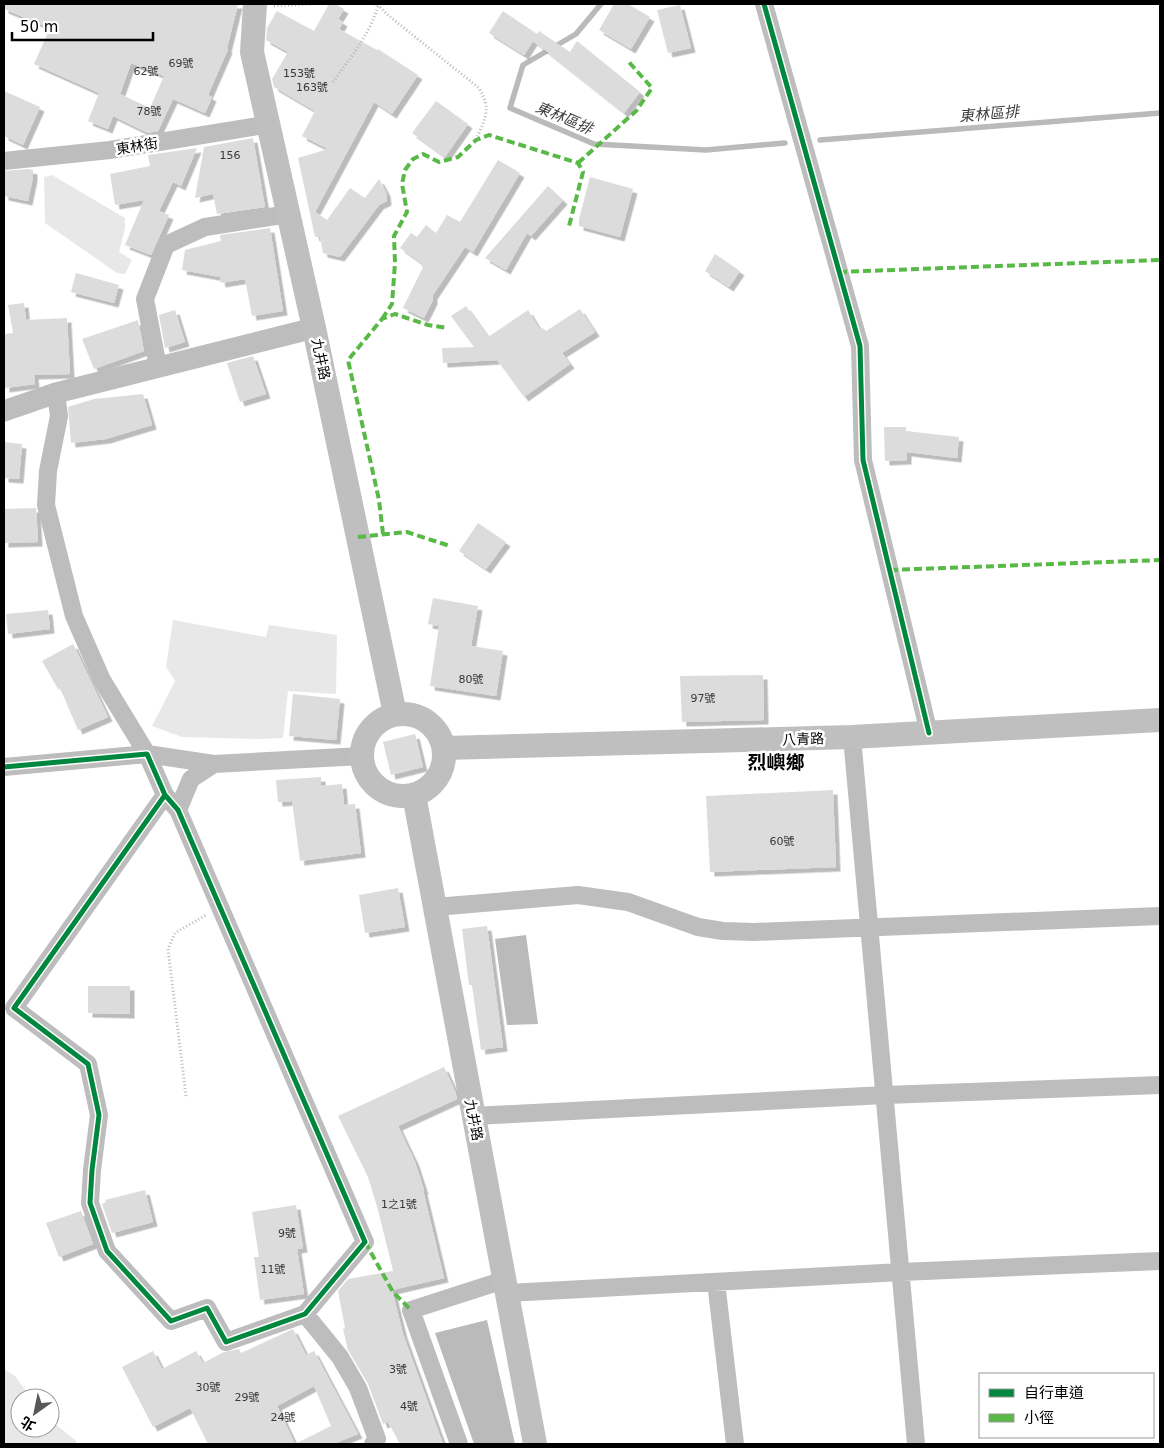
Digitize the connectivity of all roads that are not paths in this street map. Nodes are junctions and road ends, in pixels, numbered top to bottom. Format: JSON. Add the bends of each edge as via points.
{"nodes":[{"id":1,"x":764,"y":4,"type":"edge"},
{"id":2,"x":254,"y":5,"type":"edge"},
{"id":3,"x":270,"y":124,"type":"junction"},
{"id":4,"x":4,"y":161,"type":"edge"},
{"id":5,"x":289,"y":214,"type":"junction"},
{"id":6,"x":314,"y":328,"type":"junction"},
{"id":7,"x":158,"y":367,"type":"junction"},
{"id":8,"x":56,"y":393,"type":"junction"},
{"id":9,"x":4,"y":411,"type":"edge"},
{"id":10,"x":395,"y":714,"type":"junction"},
{"id":11,"x":1160,"y":724,"type":"edge"},
{"id":12,"x":929,"y":733,"type":"junction"},
{"id":13,"x":852,"y":738,"type":"junction"},
{"id":14,"x":444,"y":748,"type":"junction"},
{"id":15,"x":148,"y":754,"type":"junction"},
{"id":16,"x":362,"y":756,"type":"junction"},
{"id":17,"x":214,"y":764,"type":"junction"},
{"id":18,"x":4,"y":767,"type":"edge"},
{"id":19,"x":165,"y":795,"type":"junction"},
{"id":20,"x":414,"y":795,"type":"junction"},
{"id":21,"x":178,"y":810,"type":"junction"},
{"id":22,"x":435,"y":907,"type":"junction"},
{"id":23,"x":1160,"y":916,"type":"edge"},
{"id":24,"x":869,"y":928,"type":"junction"},
{"id":25,"x":1160,"y":1086,"type":"edge"},
{"id":26,"x":884,"y":1095,"type":"junction"},
{"id":27,"x":473,"y":1116,"type":"junction"},
{"id":28,"x":1160,"y":1260,"type":"edge"},
{"id":29,"x":901,"y":1272,"type":"junction"},
{"id":30,"x":716,"y":1282,"type":"junction"},
{"id":31,"x":505,"y":1286,"type":"junction"},
{"id":32,"x":305,"y":1314,"type":"junction"},
{"id":33,"x":373,"y":1444,"type":"edge"},
{"id":34,"x":459,"y":1444,"type":"edge"},
{"id":35,"x":535,"y":1444,"type":"edge"},
{"id":36,"x":735,"y":1444,"type":"edge"},
{"id":37,"x":916,"y":1444,"type":"edge"}],
"edges":[{"from":1,"to":12,"type":"street","via":[[860,346],[863,460]]},
{"from":2,"to":3,"type":"main road","name":"九井路","via":[[252,52]]},
{"from":3,"to":4,"type":"street","name":"東林街","via":[[110,150]]},
{"from":3,"to":5,"type":"main road","name":"九井路"},
{"from":5,"to":6,"type":"main road","name":"九井路"},
{"from":5,"to":7,"type":"street","via":[[205,227],[166,245],[145,299]]},
{"from":6,"to":7,"type":"street"},
{"from":6,"to":10,"type":"main road","name":"九井路"},
{"from":7,"to":8,"type":"street"},
{"from":8,"to":9,"type":"street"},
{"from":8,"to":15,"type":"street","via":[[59,416],[48,471],[46,505],[74,616],[102,680]]},
{"from":10,"to":14,"type":"main road","via":[[421,717],[440,735]]},
{"from":10,"to":16,"type":"main road","via":[[374,725],[367,734]]},
{"from":11,"to":12,"type":"main road","name":"八青路"},
{"from":12,"to":13,"type":"main road","name":"八青路"},
{"from":13,"to":14,"type":"main road","name":"八青路"},
{"from":13,"to":24,"type":"street"},
{"from":14,"to":20,"type":"main road","via":[[441,772],[425,790]]},
{"from":15,"to":17,"type":"street"},
{"from":15,"to":18,"type":"street"},
{"from":15,"to":19,"type":"street"},
{"from":16,"to":17,"type":"street"},
{"from":16,"to":20,"type":"main road","via":[[364,768],[379,788],[389,794]]},
{"from":17,"to":21,"type":"street","via":[[191,779]]},
{"from":19,"to":21,"type":"street"},
{"from":19,"to":32,"type":"street","via":[[14,1008],[88,1064],[99,1115],[90,1203],[107,1252],[171,1320],[207,1308],[226,1342]]},
{"from":20,"to":22,"type":"main road","name":"九井路"},
{"from":21,"to":32,"type":"street","via":[[365,1242]]},
{"from":22,"to":24,"type":"street","via":[[578,895],[628,902],[698,927],[723,931]]},
{"from":22,"to":27,"type":"main road","name":"九井路"},
{"from":23,"to":24,"type":"street"},
{"from":24,"to":26,"type":"street"},
{"from":25,"to":26,"type":"street"},
{"from":26,"to":27,"type":"street"},
{"from":26,"to":29,"type":"street"},
{"from":27,"to":31,"type":"main road","name":"九井路"},
{"from":28,"to":29,"type":"street"},
{"from":29,"to":30,"type":"street"},
{"from":29,"to":37,"type":"street"},
{"from":30,"to":31,"type":"street"},
{"from":30,"to":36,"type":"street"},
{"from":31,"to":34,"type":"street","via":[[411,1310]]},
{"from":31,"to":35,"type":"main road","name":"九井路"},
{"from":32,"to":33,"type":"street","via":[[340,1357],[358,1388],[377,1440]]}]}
